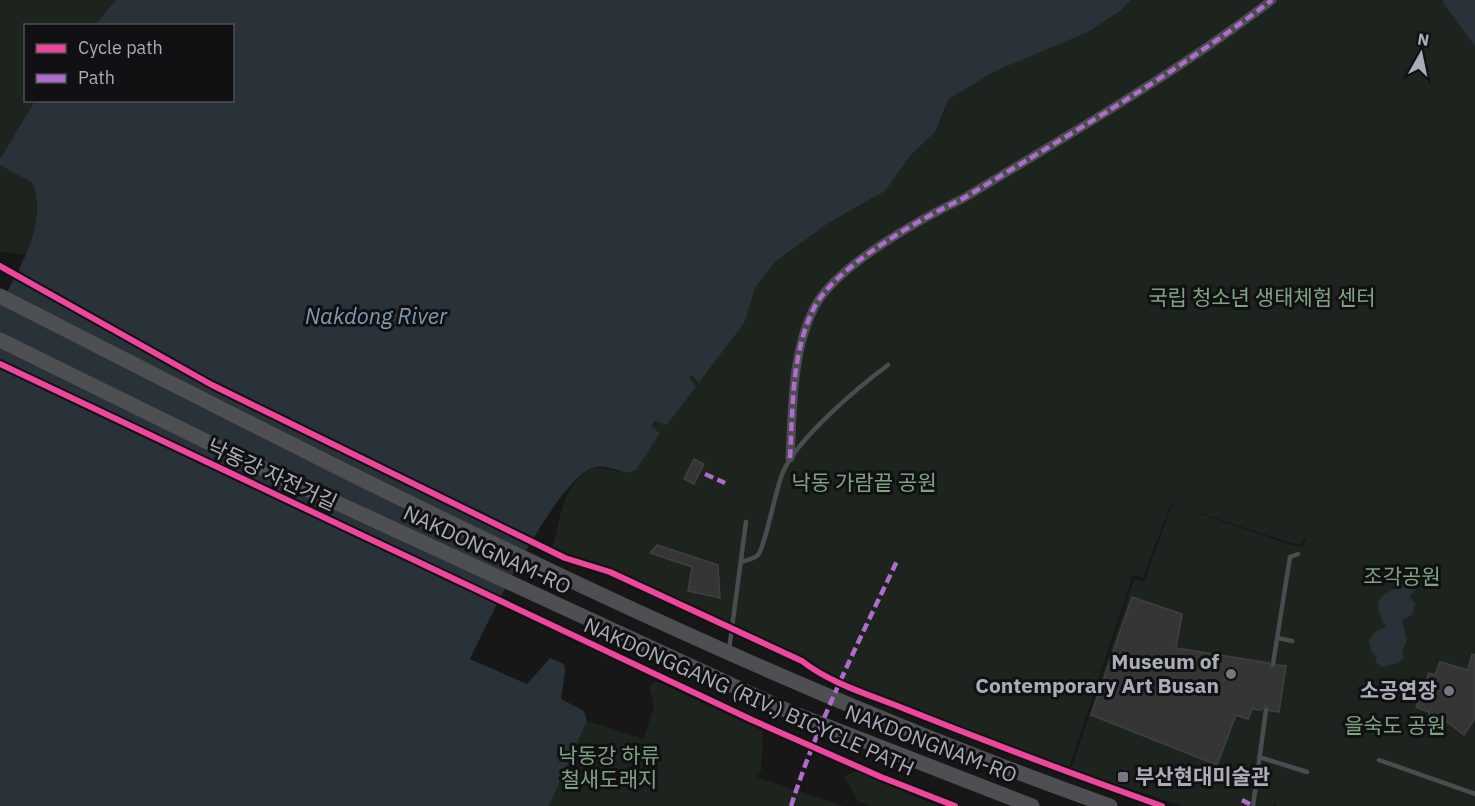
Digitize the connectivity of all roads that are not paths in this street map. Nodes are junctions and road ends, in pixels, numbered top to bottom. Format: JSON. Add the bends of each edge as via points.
{"nodes":[{"id":1,"x":1272,"y":0,"type":"edge"},
{"id":2,"x":0,"y":296,"type":"edge"},
{"id":3,"x":0,"y":340,"type":"edge"},
{"id":4,"x":888,"y":365,"type":"dead end"},
{"id":5,"x":789,"y":458,"type":"junction"},
{"id":6,"x":747,"y":522,"type":"dead end"},
{"id":7,"x":1298,"y":554,"type":"dead end"},
{"id":8,"x":741,"y":562,"type":"junction"},
{"id":9,"x":1278,"y":638,"type":"junction"},
{"id":10,"x":1292,"y":641,"type":"dead end"},
{"id":11,"x":729,"y":653,"type":"junction"},
{"id":12,"x":1273,"y":664,"type":"dead end"},
{"id":13,"x":1266,"y":710,"type":"dead end"},
{"id":14,"x":1259,"y":757,"type":"junction"},
{"id":15,"x":1379,"y":760,"type":"dead end"},
{"id":16,"x":1307,"y":772,"type":"dead end"},
{"id":17,"x":1475,"y":794,"type":"edge"},
{"id":18,"x":1032,"y":806,"type":"edge"},
{"id":19,"x":1110,"y":806,"type":"edge"},
{"id":20,"x":1253,"y":806,"type":"edge"}],
"edges":[{"from":1,"to":5,"type":"street","via":[[1150,85],[933,213],[839,276],[814,307],[805,332],[794,390]]},
{"from":2,"to":11,"type":"main road","name":"NAKDONGNAM-RO","via":[[256,427]]},
{"from":3,"to":18,"type":"main road","name":"NAKDONGNAM-RO","via":[[244,460],[790,712]]},
{"from":4,"to":5,"type":"lane"},
{"from":5,"to":8,"type":"lane","via":[[762,548],[756,557]]},
{"from":6,"to":8,"type":"lane"},
{"from":7,"to":9,"type":"lane","via":[[1290,557]]},
{"from":8,"to":11,"type":"lane"},
{"from":9,"to":10,"type":"lane"},
{"from":9,"to":12,"type":"lane"},
{"from":11,"to":19,"type":"main road","name":"NAKDONGNAM-RO","via":[[949,747]]},
{"from":13,"to":14,"type":"lane"},
{"from":14,"to":16,"type":"lane"},
{"from":14,"to":20,"type":"lane"},
{"from":15,"to":17,"type":"lane"}]}
